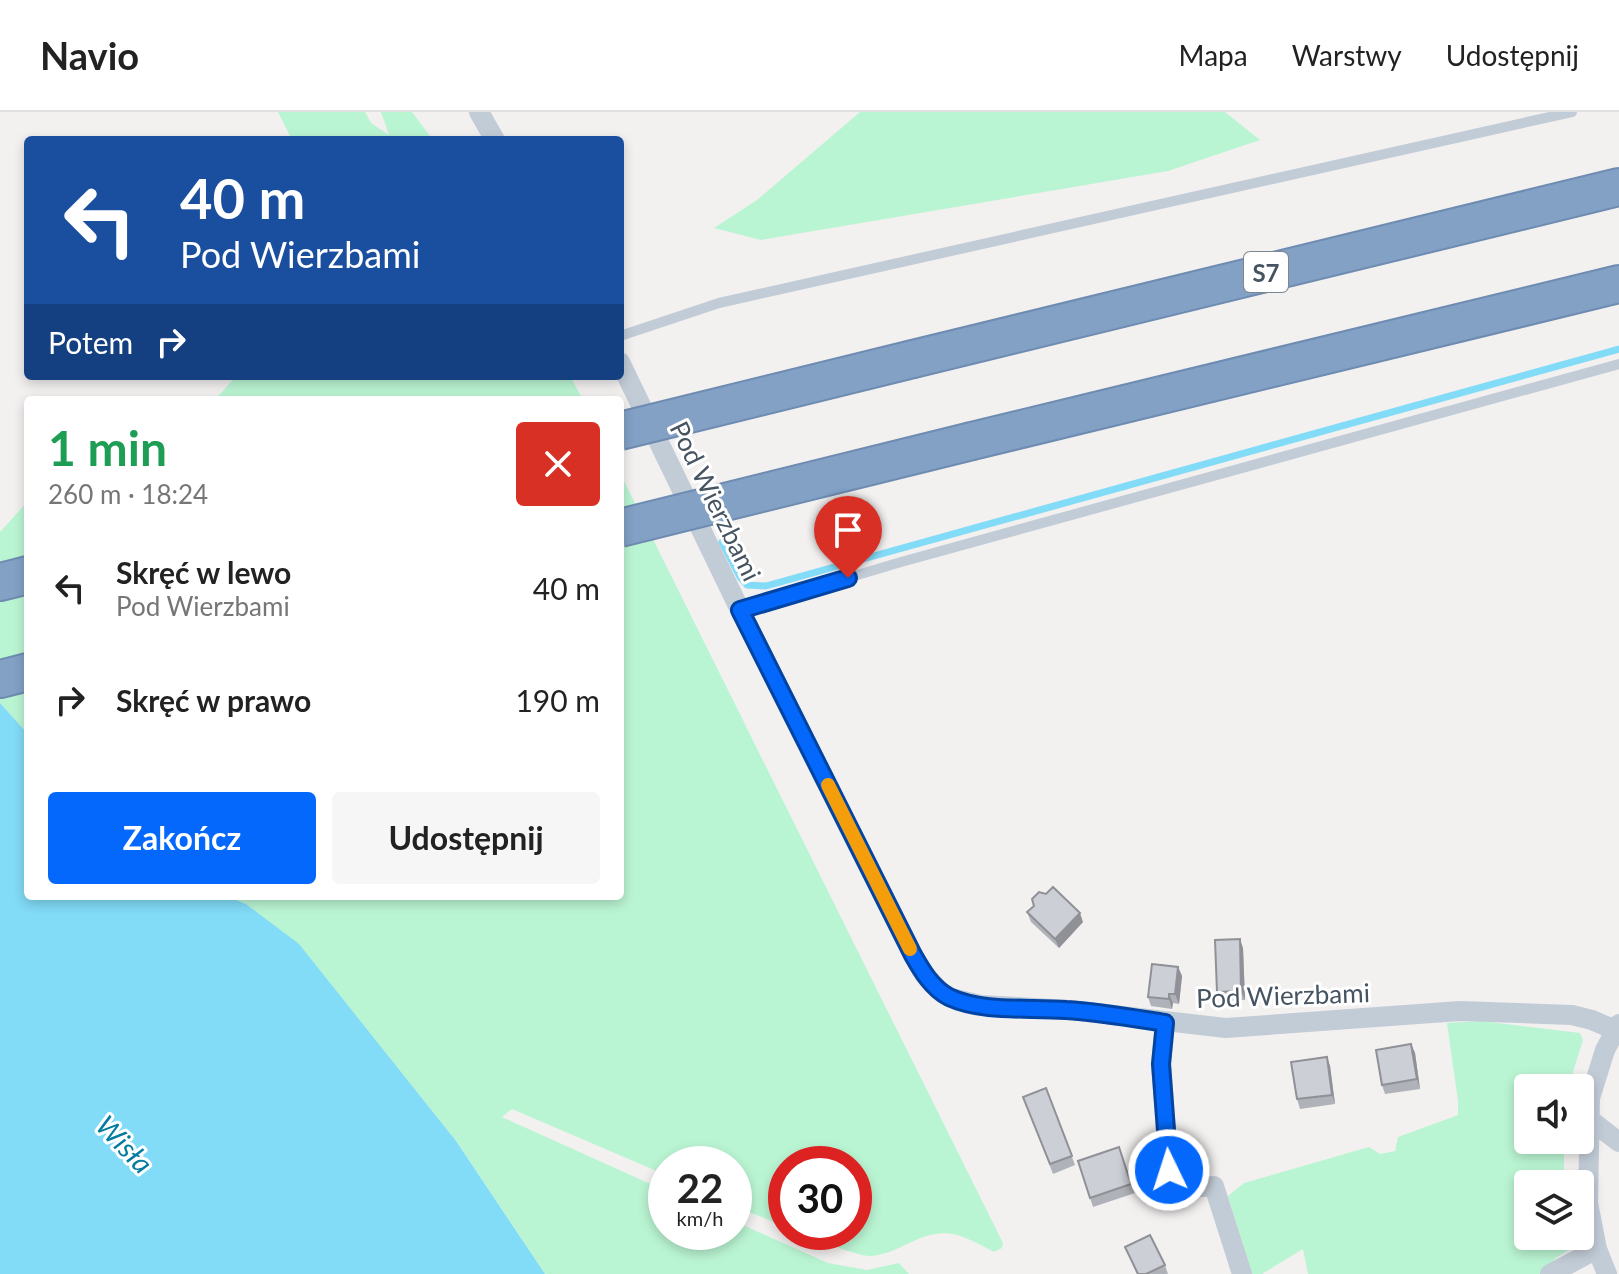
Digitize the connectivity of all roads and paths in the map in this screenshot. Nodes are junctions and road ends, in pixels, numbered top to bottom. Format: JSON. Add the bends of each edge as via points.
{"nodes":[{"id":1,"x":479,"y":112,"type":"edge"},
{"id":2,"x":1572,"y":112,"type":"edge"},
{"id":3,"x":493,"y":136,"type":"edge"},
{"id":4,"x":1619,"y":187,"type":"edge"},
{"id":5,"x":1619,"y":284,"type":"edge"},
{"id":6,"x":624,"y":334,"type":"edge"},
{"id":7,"x":1619,"y":364,"type":"edge"},
{"id":8,"x":624,"y":370,"type":"edge"},
{"id":9,"x":624,"y":430,"type":"edge"},
{"id":10,"x":624,"y":527,"type":"edge"},
{"id":11,"x":24,"y":576,"type":"edge"},
{"id":12,"x":0,"y":582,"type":"edge"},
{"id":13,"x":740,"y":610,"type":"junction"},
{"id":14,"x":24,"y":673,"type":"edge"},
{"id":15,"x":0,"y":679,"type":"edge"},
{"id":16,"x":1165,"y":1023,"type":"junction"},
{"id":17,"x":1617,"y":1027,"type":"edge"},
{"id":18,"x":1594,"y":1081,"type":"edge"},
{"id":19,"x":1594,"y":1123,"type":"edge"},
{"id":20,"x":1619,"y":1142,"type":"edge"},
{"id":21,"x":1589,"y":1154,"type":"edge"},
{"id":22,"x":1597,"y":1249,"type":"junction"},
{"id":23,"x":1242,"y":1274,"type":"edge"},
{"id":24,"x":1550,"y":1274,"type":"edge"},
{"id":25,"x":1607,"y":1274,"type":"edge"}],
"edges":[{"from":1,"to":3,"type":"street"},
{"from":2,"to":6,"type":"lane","via":[[719,303]]},
{"from":4,"to":9,"type":"highway","number":"S7","bridge":true},
{"from":5,"to":10,"type":"highway","bridge":true},
{"from":7,"to":13,"type":"lane"},
{"from":8,"to":13,"type":"street","name":"Pod Wierzbami"},
{"from":11,"to":12,"type":"highway"},
{"from":13,"to":16,"type":"street","name":"Pod Wierzbami","via":[[913,955],[933,985],[951,998],[981,1005]]},
{"from":14,"to":15,"type":"highway"},
{"from":16,"to":17,"type":"street","name":"Pod Wierzbami","via":[[1226,1028],[1460,1011],[1572,1015]]},
{"from":16,"to":23,"type":"street","via":[[1161,1064],[1171,1196],[1214,1186]]},
{"from":17,"to":18,"type":"street"},
{"from":19,"to":20,"type":"street"},
{"from":21,"to":22,"type":"street","via":[[1588,1203]]},
{"from":22,"to":24,"type":"street"},
{"from":22,"to":25,"type":"street"}]}
